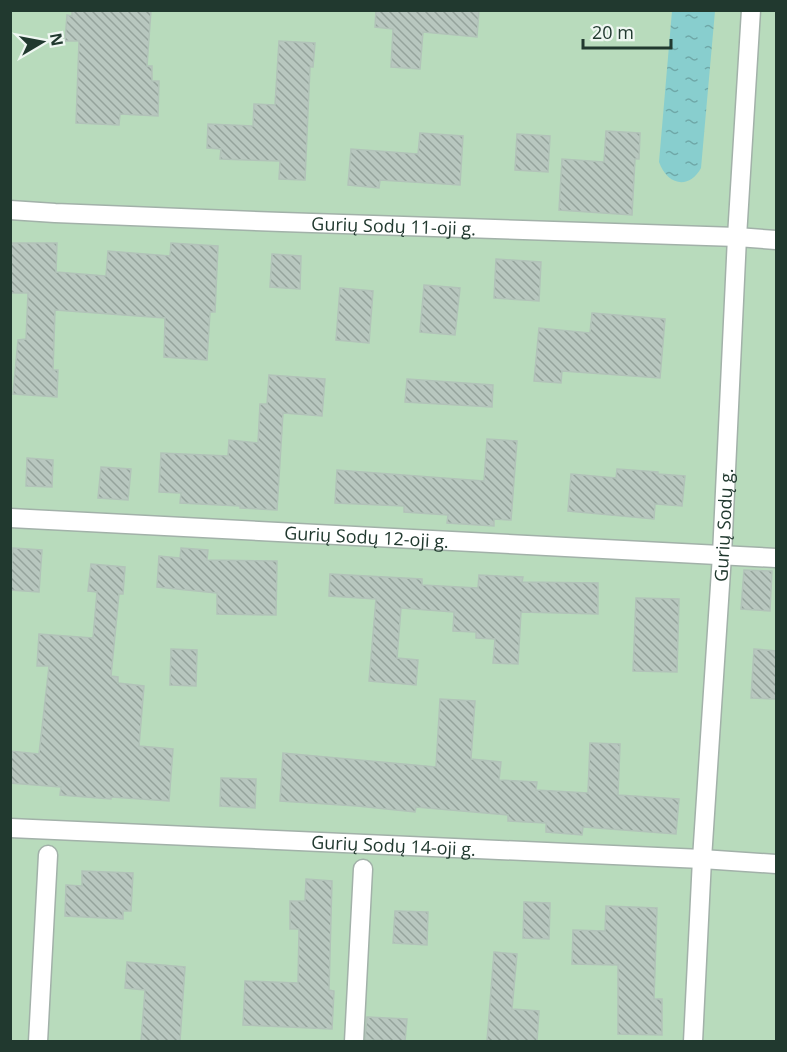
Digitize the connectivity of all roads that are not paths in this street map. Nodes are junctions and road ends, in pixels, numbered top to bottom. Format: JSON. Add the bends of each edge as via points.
{"nodes":[{"id":1,"x":751,"y":10,"type":"edge"},
{"id":2,"x":10,"y":210,"type":"edge"},
{"id":3,"x":737,"y":237,"type":"junction"},
{"id":4,"x":777,"y":240,"type":"edge"},
{"id":5,"x":10,"y":518,"type":"edge"},
{"id":6,"x":722,"y":555,"type":"junction"},
{"id":7,"x":777,"y":558,"type":"edge"},
{"id":8,"x":10,"y":828,"type":"edge"},
{"id":9,"x":48,"y":855,"type":"dead end"},
{"id":10,"x":702,"y":859,"type":"junction"},
{"id":11,"x":777,"y":864,"type":"edge"},
{"id":12,"x":363,"y":869,"type":"dead end"},
{"id":13,"x":38,"y":1041,"type":"edge"},
{"id":14,"x":354,"y":1041,"type":"edge"},
{"id":15,"x":693,"y":1041,"type":"edge"}],
"edges":[{"from":1,"to":3,"type":"street","name":"Gurių Sodų g."},
{"from":2,"to":3,"type":"street","name":"Gurių Sodų 11-oji g."},
{"from":3,"to":4,"type":"street","name":"Gurių Sodų 11-oji g."},
{"from":3,"to":6,"type":"street","name":"Gurių Sodų g."},
{"from":5,"to":6,"type":"street","name":"Gurių Sodų 12-oji g."},
{"from":6,"to":7,"type":"street","name":"Gurių Sodų 12-oji g."},
{"from":6,"to":10,"type":"street","name":"Gurių Sodų g."},
{"from":8,"to":10,"type":"street","name":"Gurių Sodų 14-oji g."},
{"from":9,"to":13,"type":"street"},
{"from":10,"to":11,"type":"street","name":"Gurių Sodų 14-oji g."},
{"from":10,"to":15,"type":"street","name":"Gurių Sodų g."},
{"from":12,"to":14,"type":"street"}]}
